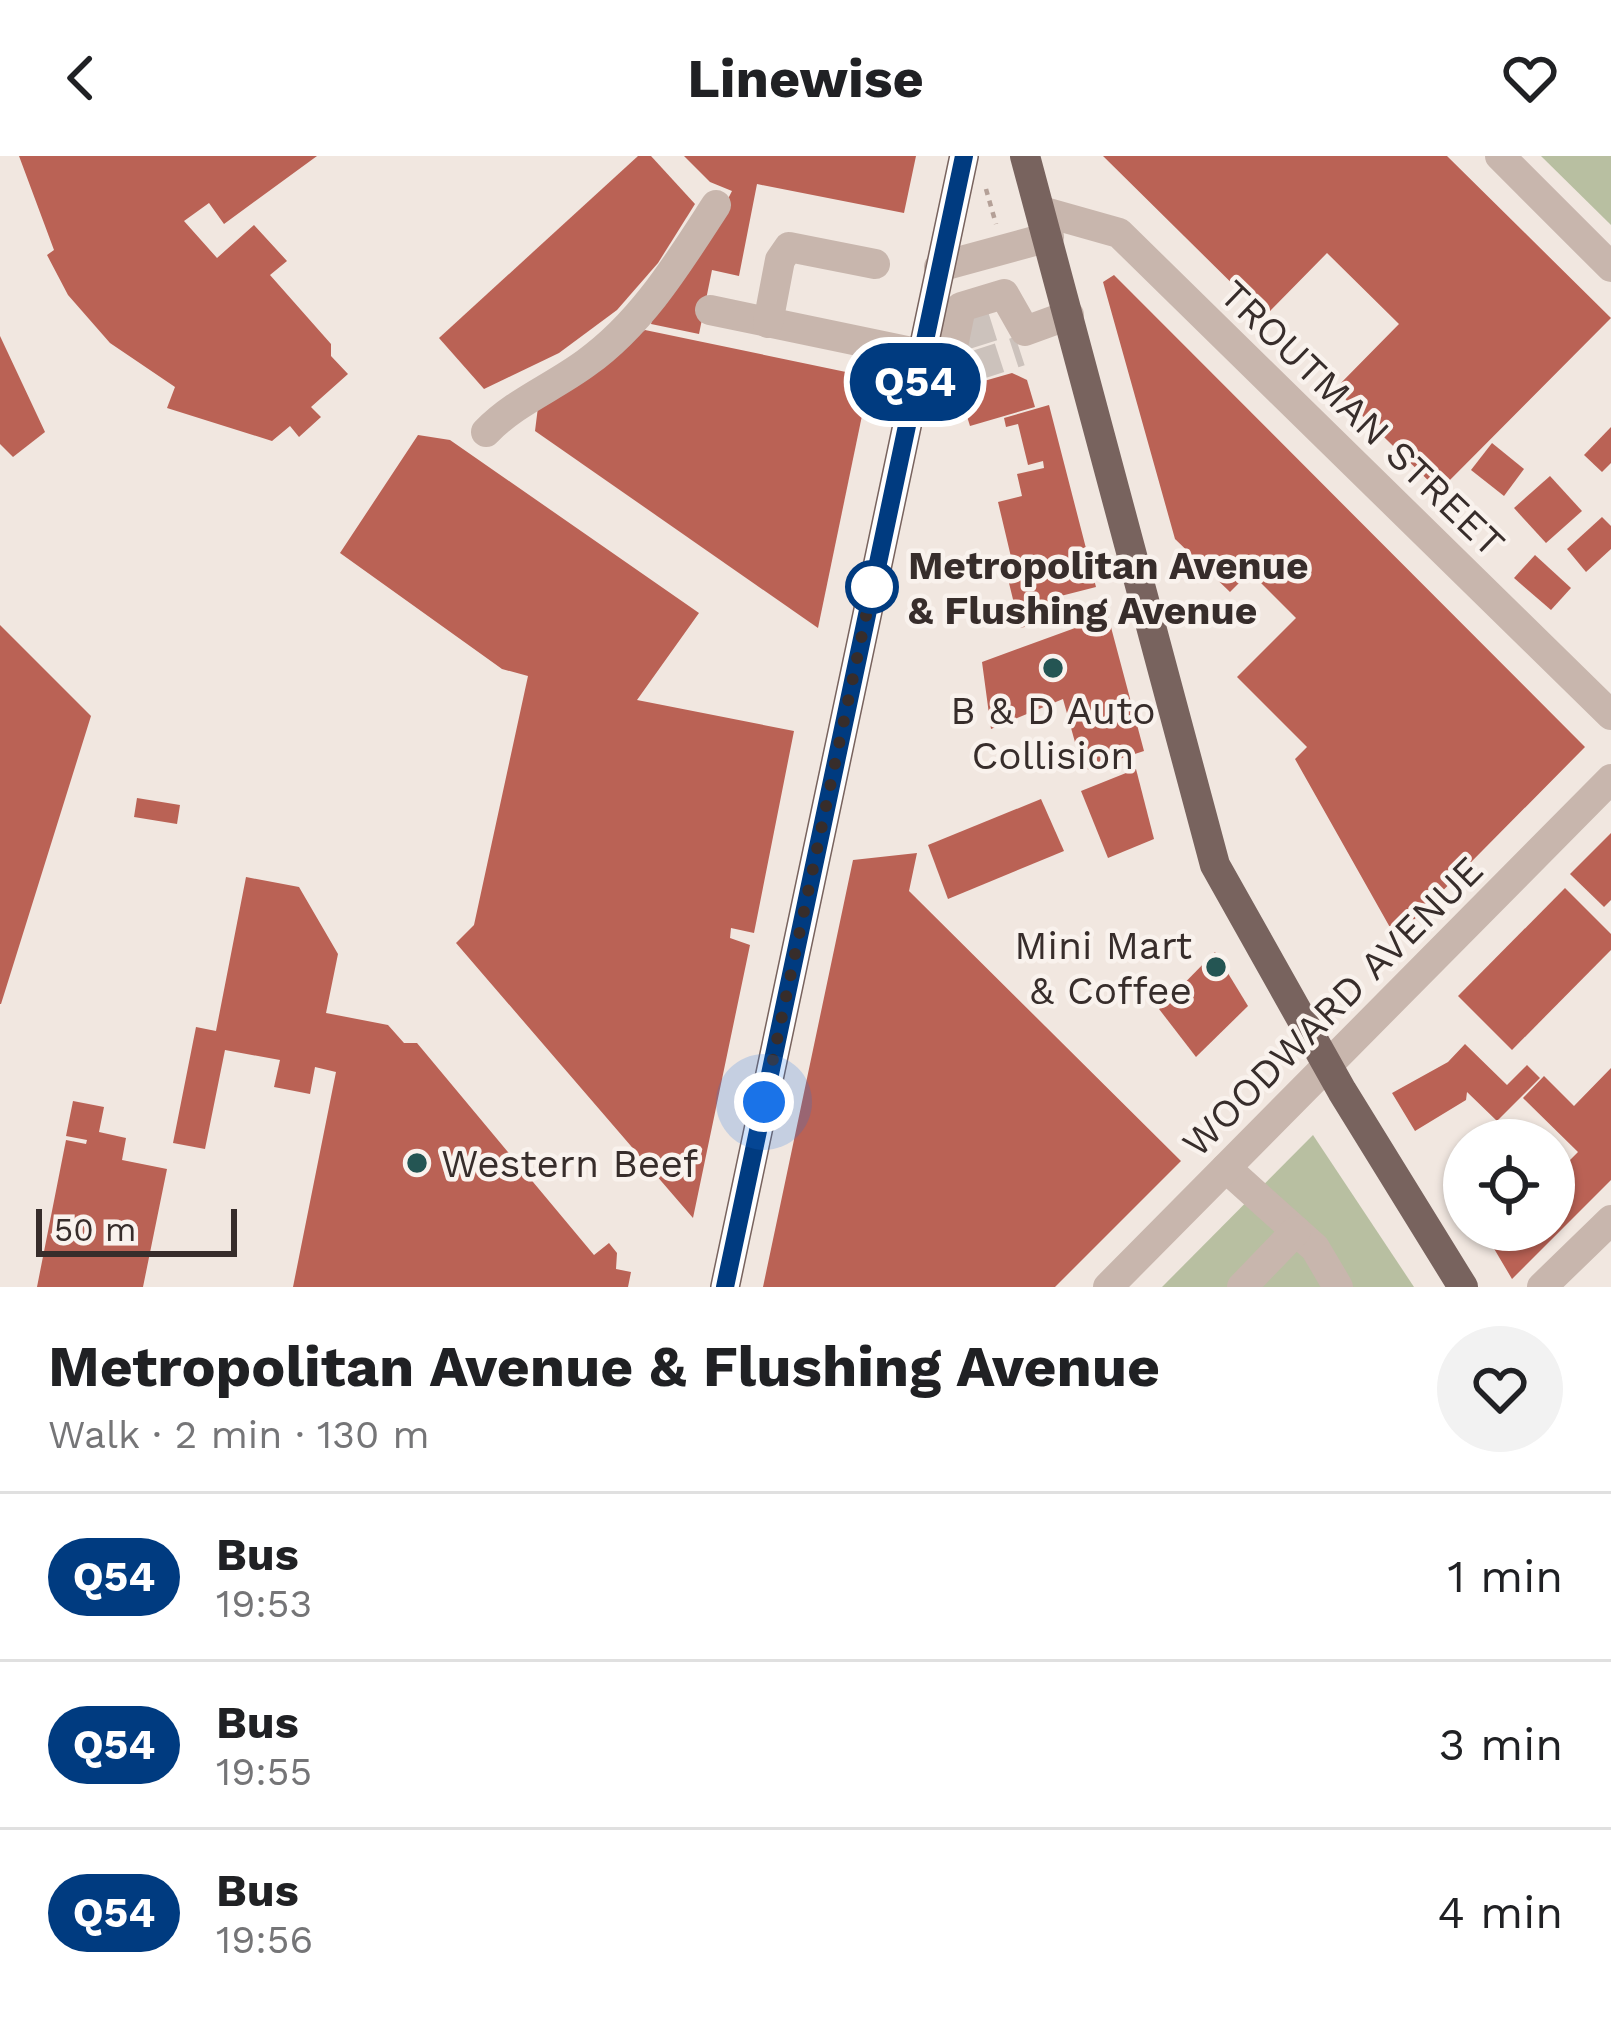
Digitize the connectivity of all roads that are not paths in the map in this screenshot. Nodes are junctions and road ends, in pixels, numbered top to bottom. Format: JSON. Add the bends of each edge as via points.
{"nodes":[{"id":1,"x":964,"y":156,"type":"edge"},
{"id":2,"x":1025,"y":156,"type":"edge"},
{"id":3,"x":1500,"y":156,"type":"edge"},
{"id":4,"x":716,"y":205,"type":"dead end"},
{"id":5,"x":1045,"y":224,"type":"junction"},
{"id":6,"x":1607,"y":256,"type":"edge"},
{"id":7,"x":875,"y":264,"type":"dead end"},
{"id":8,"x":939,"y":267,"type":"junction"},
{"id":9,"x":710,"y":310,"type":"dead end"},
{"id":10,"x":1069,"y":315,"type":"junction"},
{"id":11,"x":768,"y":323,"type":"junction"},
{"id":12,"x":945,"y":355,"type":"junction"},
{"id":13,"x":486,"y":432,"type":"dead end"},
{"id":14,"x":1611,"y":716,"type":"edge"},
{"id":15,"x":1611,"y":779,"type":"edge"},
{"id":16,"x":1328,"y":1066,"type":"junction"},
{"id":17,"x":1226,"y":1168,"type":"junction"},
{"id":18,"x":1611,"y":1220,"type":"edge"},
{"id":19,"x":1296,"y":1232,"type":"junction"},
{"id":20,"x":725,"y":1287,"type":"edge"},
{"id":21,"x":1108,"y":1287,"type":"edge"},
{"id":22,"x":1242,"y":1287,"type":"edge"},
{"id":23,"x":1338,"y":1287,"type":"edge"},
{"id":24,"x":1463,"y":1287,"type":"edge"},
{"id":25,"x":1542,"y":1287,"type":"edge"}],
"edges":[{"from":1,"to":8,"type":"main road"},
{"from":2,"to":5,"type":"main road"},
{"from":3,"to":6,"type":"street"},
{"from":4,"to":13,"type":"street","via":[[624,329]]},
{"from":5,"to":8,"type":"street"},
{"from":5,"to":10,"type":"main road"},
{"from":5,"to":14,"type":"street","name":"TROUTMAN STREET","via":[[1119,233]]},
{"from":7,"to":11,"type":"street","via":[[789,247]]},
{"from":8,"to":12,"type":"main road"},
{"from":9,"to":11,"type":"street"},
{"from":10,"to":12,"type":"street","via":[[1019,334],[1004,294],[961,307]]},
{"from":10,"to":16,"type":"main road","via":[[1215,865]]},
{"from":11,"to":12,"type":"street"},
{"from":12,"to":20,"type":"main road"},
{"from":15,"to":16,"type":"street","name":"WOODWARD AVENUE"},
{"from":16,"to":17,"type":"street","name":"WOODWARD AVENUE"},
{"from":16,"to":24,"type":"main road"},
{"from":17,"to":19,"type":"street"},
{"from":17,"to":21,"type":"street","name":"WOODWARD AVENUE"},
{"from":18,"to":25,"type":"street"},
{"from":19,"to":22,"type":"street"},
{"from":19,"to":23,"type":"street"}]}
